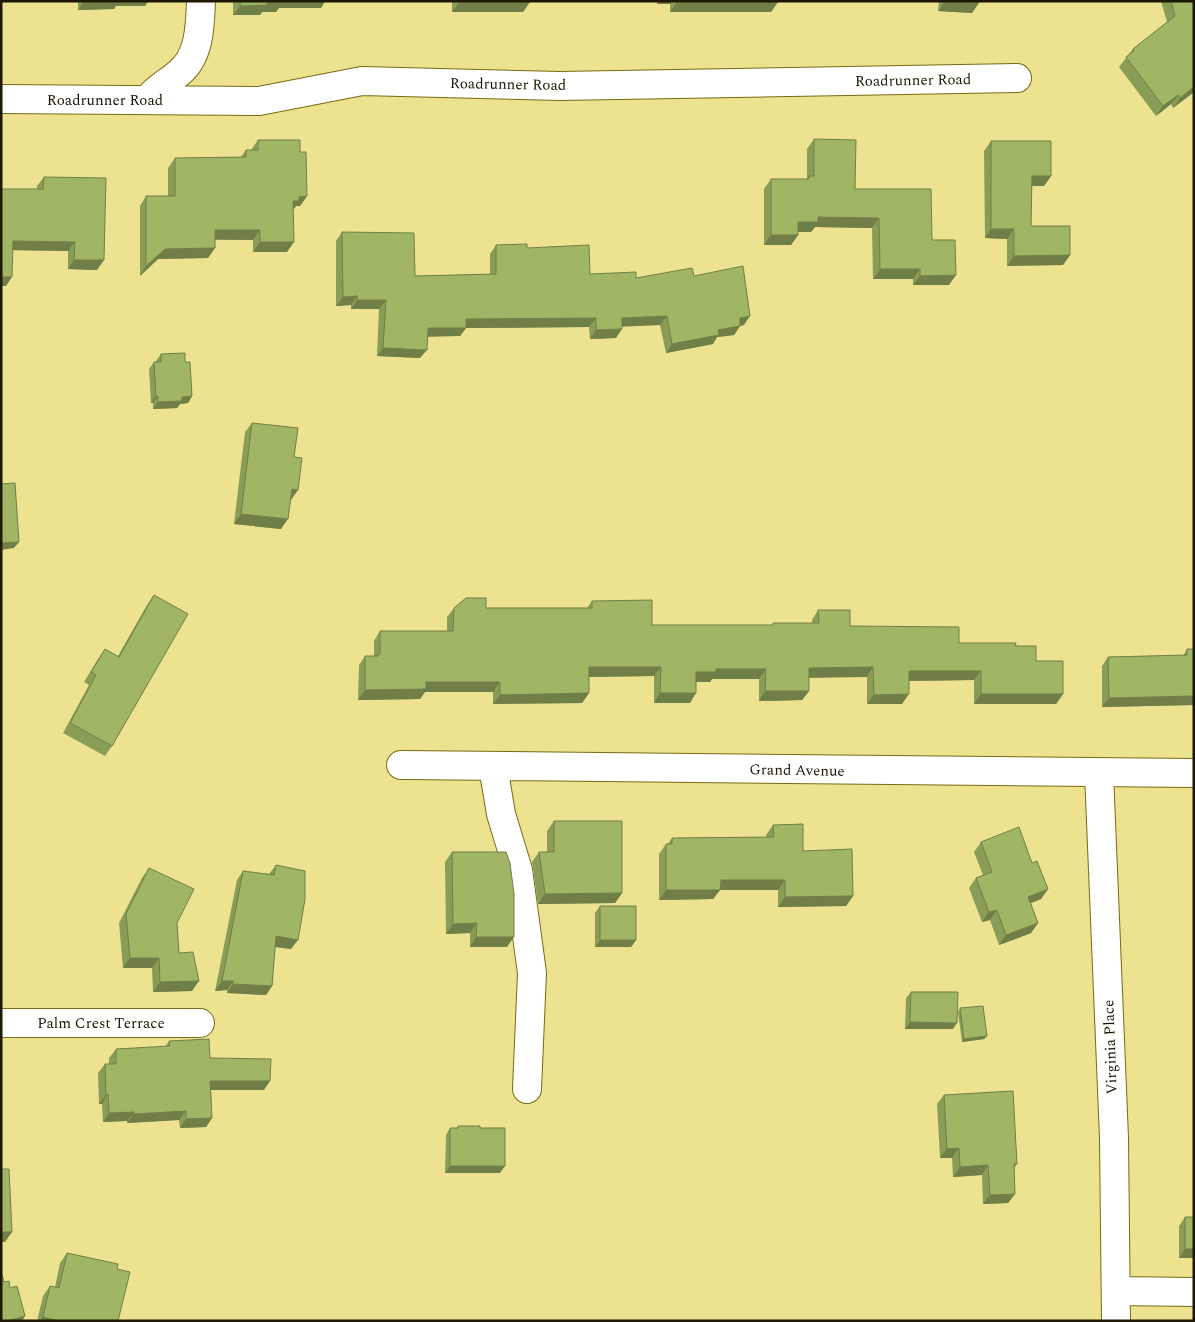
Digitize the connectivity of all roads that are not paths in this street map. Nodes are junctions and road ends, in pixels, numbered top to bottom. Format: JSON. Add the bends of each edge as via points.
{"nodes":[{"id":1,"x":201,"y":1,"type":"edge"},
{"id":2,"x":1017,"y":78,"type":"dead end"},
{"id":3,"x":1,"y":99,"type":"edge"},
{"id":4,"x":147,"y":100,"type":"junction"},
{"id":5,"x":401,"y":766,"type":"dead end"},
{"id":6,"x":494,"y":766,"type":"junction"},
{"id":7,"x":1099,"y":773,"type":"junction"},
{"id":8,"x":1194,"y":773,"type":"edge"},
{"id":9,"x":1,"y":1023,"type":"edge"},
{"id":10,"x":200,"y":1023,"type":"dead end"},
{"id":11,"x":527,"y":1089,"type":"dead end"},
{"id":12,"x":1116,"y":1291,"type":"junction"},
{"id":13,"x":1194,"y":1292,"type":"edge"},
{"id":14,"x":1116,"y":1321,"type":"edge"}],
"edges":[{"from":1,"to":4,"type":"street","via":[[193,54],[182,71],[158,87]]},
{"from":2,"to":4,"type":"street","name":"Roadrunner Road","via":[[560,86],[362,81],[259,101]]},
{"from":3,"to":4,"type":"street","name":"Roadrunner Road"},
{"from":5,"to":6,"type":"street","name":"Grand Avenue"},
{"from":6,"to":7,"type":"street","name":"Grand Avenue"},
{"from":6,"to":11,"type":"street","via":[[501,814],[518,870],[532,973]]},
{"from":7,"to":8,"type":"street","name":"Grand Avenue"},
{"from":7,"to":12,"type":"street","name":"Virginia Place","via":[[1114,1138]]},
{"from":9,"to":10,"type":"street","name":"Palm Crest Terrace"},
{"from":12,"to":13,"type":"street"},
{"from":12,"to":14,"type":"street","name":"Virginia Place"}]}
